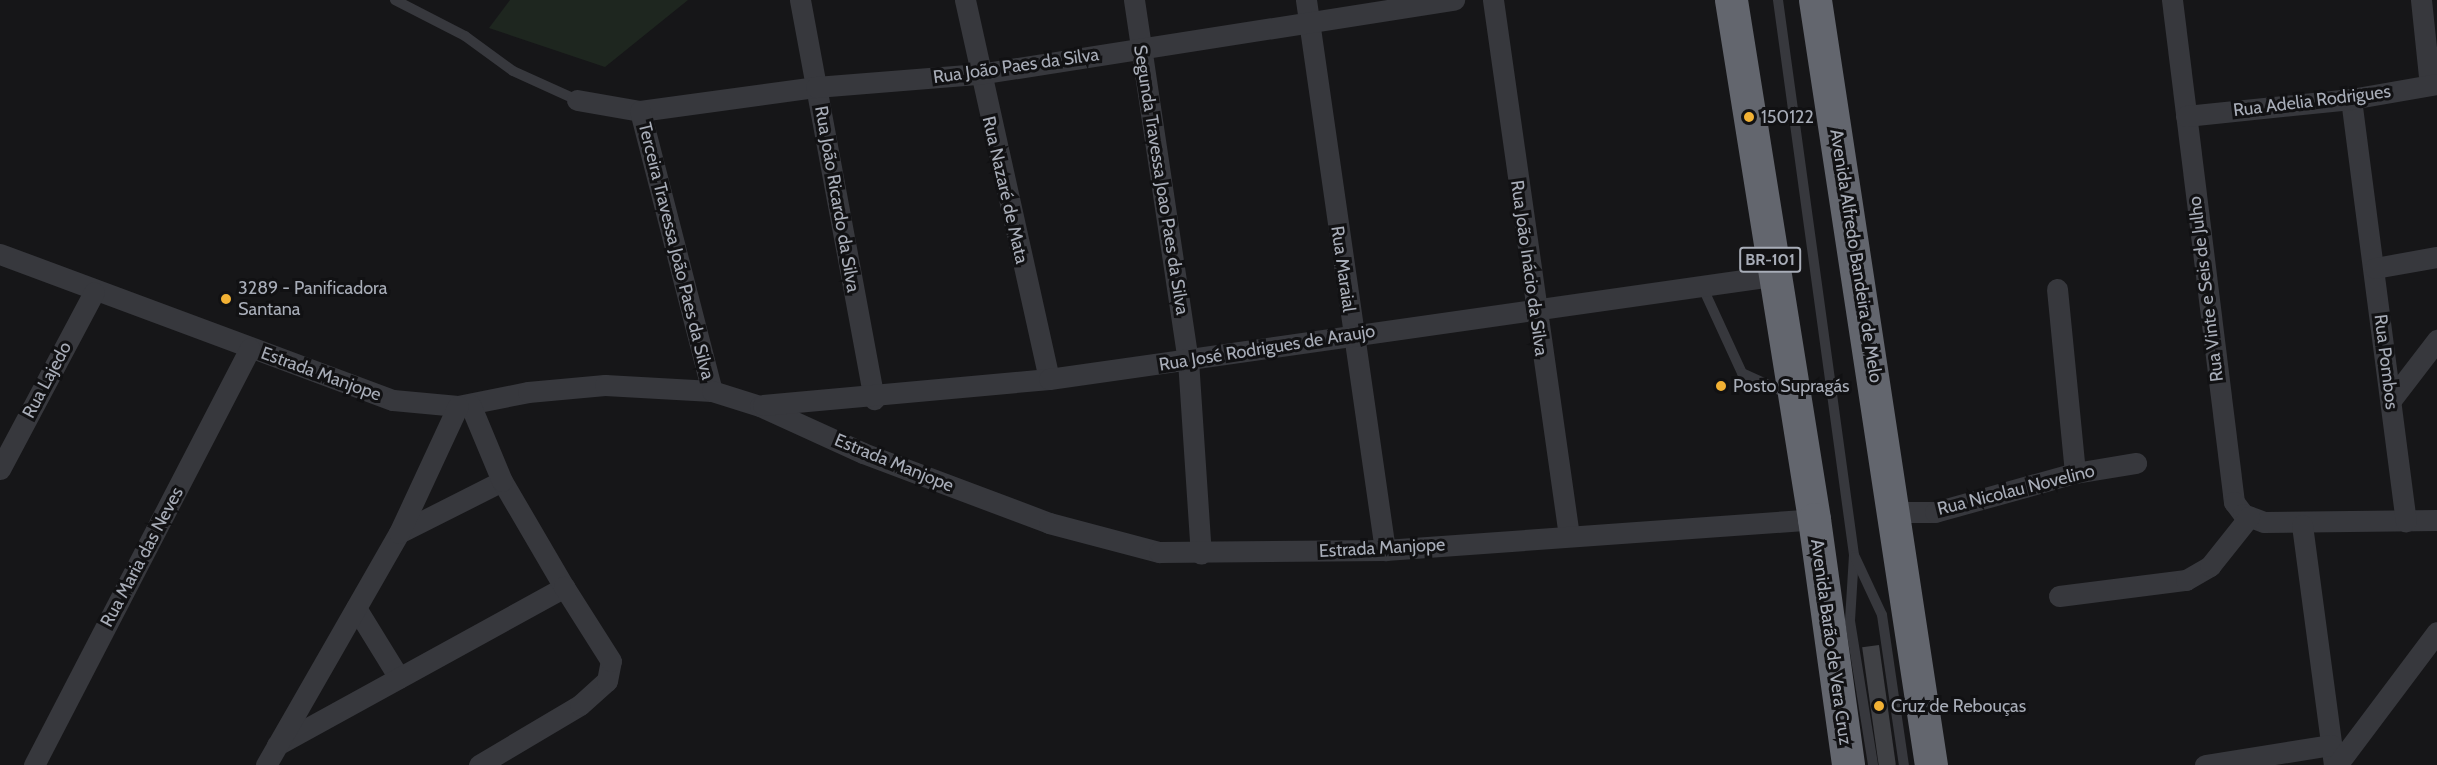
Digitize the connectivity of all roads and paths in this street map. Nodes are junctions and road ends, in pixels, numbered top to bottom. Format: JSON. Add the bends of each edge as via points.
{"nodes":[{"id":1,"x":395,"y":0,"type":"edge"},
{"id":2,"x":800,"y":0,"type":"edge"},
{"id":3,"x":965,"y":0,"type":"edge"},
{"id":4,"x":1134,"y":0,"type":"edge"},
{"id":5,"x":1306,"y":0,"type":"edge"},
{"id":6,"x":1454,"y":0,"type":"edge"},
{"id":7,"x":1493,"y":0,"type":"edge"},
{"id":8,"x":1731,"y":0,"type":"edge"},
{"id":9,"x":1778,"y":0,"type":"edge"},
{"id":10,"x":1815,"y":0,"type":"edge"},
{"id":11,"x":2172,"y":0,"type":"edge"},
{"id":12,"x":2421,"y":0,"type":"edge"},
{"id":13,"x":1310,"y":22,"type":"junction"},
{"id":14,"x":1141,"y":47,"type":"junction"},
{"id":15,"x":979,"y":74,"type":"junction"},
{"id":16,"x":2434,"y":84,"type":"edge"},
{"id":17,"x":816,"y":87,"type":"junction"},
{"id":18,"x":2351,"y":99,"type":"junction"},
{"id":19,"x":578,"y":100,"type":"joint"},
{"id":20,"x":640,"y":111,"type":"junction"},
{"id":21,"x":2186,"y":116,"type":"junction"},
{"id":22,"x":0,"y":254,"type":"edge"},
{"id":23,"x":2437,"y":257,"type":"edge"},
{"id":24,"x":2374,"y":268,"type":"junction"},
{"id":25,"x":1772,"y":276,"type":"junction"},
{"id":26,"x":1702,"y":286,"type":"junction"},
{"id":27,"x":2057,"y":289,"type":"dead end"},
{"id":28,"x":94,"y":292,"type":"junction"},
{"id":29,"x":1534,"y":312,"type":"junction"},
{"id":30,"x":1352,"y":334,"type":"junction"},
{"id":31,"x":2437,"y":340,"type":"edge"},
{"id":32,"x":250,"y":350,"type":"junction"},
{"id":33,"x":1188,"y":360,"type":"junction"},
{"id":34,"x":1049,"y":379,"type":"junction"},
{"id":35,"x":712,"y":391,"type":"junction"},
{"id":36,"x":1793,"y":396,"type":"junction"},
{"id":37,"x":874,"y":399,"type":"junction"},
{"id":38,"x":2391,"y":400,"type":"junction"},
{"id":39,"x":464,"y":405,"type":"junction"},
{"id":40,"x":760,"y":406,"type":"junction"},
{"id":41,"x":2136,"y":463,"type":"dead end"},
{"id":42,"x":0,"y":469,"type":"edge"},
{"id":43,"x":2075,"y":473,"type":"junction"},
{"id":44,"x":502,"y":481,"type":"junction"},
{"id":45,"x":1896,"y":512,"type":"junction"},
{"id":46,"x":2249,"y":517,"type":"junction"},
{"id":47,"x":1814,"y":519,"type":"junction"},
{"id":48,"x":2437,"y":520,"type":"edge"},
{"id":49,"x":2406,"y":521,"type":"junction"},
{"id":50,"x":2302,"y":525,"type":"junction"},
{"id":51,"x":399,"y":533,"type":"junction"},
{"id":52,"x":1569,"y":536,"type":"junction"},
{"id":53,"x":1385,"y":550,"type":"junction"},
{"id":54,"x":1201,"y":554,"type":"junction"},
{"id":55,"x":1854,"y":555,"type":"junction"},
{"id":56,"x":564,"y":587,"type":"junction"},
{"id":57,"x":2059,"y":596,"type":"dead end"},
{"id":58,"x":356,"y":608,"type":"junction"},
{"id":59,"x":2437,"y":632,"type":"edge"},
{"id":60,"x":399,"y":678,"type":"junction"},
{"id":61,"x":277,"y":745,"type":"junction"},
{"id":62,"x":2334,"y":758,"type":"edge"},
{"id":63,"x":34,"y":765,"type":"edge"},
{"id":64,"x":266,"y":765,"type":"edge"},
{"id":65,"x":479,"y":765,"type":"edge"},
{"id":66,"x":1848,"y":765,"type":"edge"},
{"id":67,"x":1873,"y":765,"type":"edge"},
{"id":68,"x":1904,"y":765,"type":"edge"},
{"id":69,"x":1931,"y":765,"type":"edge"},
{"id":70,"x":2205,"y":765,"type":"edge"}],
"edges":[{"from":1,"to":19,"type":"lane","via":[[465,36],[513,71]]},
{"from":2,"to":17,"type":"street","name":"Rua João Ricardo da Silva"},
{"from":3,"to":15,"type":"street","name":"Rua Nazaré de Mata"},
{"from":4,"to":14,"type":"street","name":"Segunda Travessa Joao Paes da Silva"},
{"from":5,"to":13,"type":"street","name":"Rua Maraial"},
{"from":6,"to":13,"type":"street","name":"Rua João Paes da Silva"},
{"from":7,"to":29,"type":"street","name":"Rua João Inácio da Silva"},
{"from":8,"to":25,"type":"highway","number":"BR-101"},
{"from":9,"to":55,"type":"lane"},
{"from":10,"to":45,"type":"highway","name":"Avenida Alfredo Bandeira de Melo"},
{"from":11,"to":21,"type":"street","name":"Rua Vinte e Seis de Julho"},
{"from":12,"to":16,"type":"street"},
{"from":13,"to":14,"type":"street","name":"Rua João Paes da Silva"},
{"from":13,"to":30,"type":"street","name":"Rua Maraial"},
{"from":14,"to":15,"type":"street","name":"Rua João Paes da Silva"},
{"from":14,"to":33,"type":"street","name":"Segunda Travessa Joao Paes da Silva"},
{"from":15,"to":17,"type":"street","name":"Rua João Paes da Silva"},
{"from":15,"to":34,"type":"street","name":"Rua Nazaré de Mata"},
{"from":16,"to":18,"type":"street","name":"Rua Adelia Rodrigues"},
{"from":17,"to":20,"type":"street","name":"Rua João Paes da Silva"},
{"from":17,"to":37,"type":"street","name":"Rua João Ricardo da Silva"},
{"from":18,"to":21,"type":"street","name":"Rua Adelia Rodrigues"},
{"from":18,"to":24,"type":"street","name":"Rua Pombos"},
{"from":19,"to":20,"type":"street","name":"Rua João Paes da Silva"},
{"from":20,"to":35,"type":"street","name":"Terceira Travessa João Paes da Silva"},
{"from":21,"to":46,"type":"street","name":"Rua Vinte e Seis de Julho","via":[[2231,493]]},
{"from":22,"to":28,"type":"street","name":"Estrada Manjope"},
{"from":23,"to":24,"type":"street"},
{"from":24,"to":38,"type":"street","name":"Rua Pombos"},
{"from":25,"to":26,"type":"street","name":"Rua José Rodrigues de Araujo"},
{"from":25,"to":36,"type":"highway","number":"BR-101"},
{"from":26,"to":29,"type":"street","name":"Rua José Rodrigues de Araujo"},
{"from":26,"to":36,"type":"lane","via":[[1742,373]]},
{"from":27,"to":43,"type":"street"},
{"from":28,"to":32,"type":"street","name":"Estrada Manjope"},
{"from":28,"to":42,"type":"street","name":"Rua Lajedo"},
{"from":29,"to":30,"type":"street","name":"Rua José Rodrigues de Araujo"},
{"from":29,"to":52,"type":"street","name":"Rua João Inácio da Silva"},
{"from":30,"to":33,"type":"street","name":"Rua José Rodrigues de Araujo"},
{"from":30,"to":53,"type":"street","name":"Rua Maraial"},
{"from":31,"to":38,"type":"street"},
{"from":32,"to":39,"type":"street","name":"Estrada Manjope","via":[[368,394]]},
{"from":32,"to":63,"type":"street","name":"Rua Maria das Neves"},
{"from":33,"to":34,"type":"street","name":"Rua José Rodrigues de Araujo"},
{"from":33,"to":54,"type":"street","name":"Segunda Travessa Joao Paes da Silva"},
{"from":34,"to":37,"type":"street","name":"Rua José Rodrigues de Araujo"},
{"from":35,"to":39,"type":"street","name":"Estrada Manjope","via":[[605,385],[528,392]]},
{"from":35,"to":40,"type":"street","name":"Estrada Manjope"},
{"from":36,"to":47,"type":"highway","number":"BR-101"},
{"from":37,"to":40,"type":"street","name":"Rua José Rodrigues de Araujo"},
{"from":38,"to":49,"type":"street","name":"Rua Pombos"},
{"from":39,"to":44,"type":"street"},
{"from":39,"to":51,"type":"street"},
{"from":40,"to":54,"type":"street","name":"Estrada Manjope","via":[[863,453],[1049,523],[1159,552]]},
{"from":41,"to":43,"type":"street","name":"Rua Nicolau Novelino"},
{"from":43,"to":45,"type":"street","name":"Rua Nicolau Novelino","via":[[1935,512]]},
{"from":44,"to":51,"type":"street"},
{"from":44,"to":56,"type":"street"},
{"from":45,"to":69,"type":"highway"},
{"from":46,"to":50,"type":"street"},
{"from":46,"to":57,"type":"street","via":[[2210,566],[2186,580]]},
{"from":47,"to":52,"type":"street","name":"Estrada Manjope"},
{"from":47,"to":66,"type":"highway","name":"Avenida Barão de Vera Cruz","number":"BR-101"},
{"from":48,"to":49,"type":"street"},
{"from":49,"to":50,"type":"street"},
{"from":50,"to":62,"type":"street"},
{"from":51,"to":58,"type":"street"},
{"from":52,"to":53,"type":"street","name":"Estrada Manjope"},
{"from":53,"to":54,"type":"street","name":"Estrada Manjope"},
{"from":55,"to":67,"type":"lane","via":[[1850,621]]},
{"from":55,"to":68,"type":"lane","via":[[1882,615]]},
{"from":56,"to":60,"type":"street"},
{"from":56,"to":65,"type":"street","via":[[611,661],[607,681],[580,705]]},
{"from":58,"to":60,"type":"street"},
{"from":58,"to":61,"type":"street"},
{"from":59,"to":62,"type":"street"},
{"from":60,"to":61,"type":"street"},
{"from":61,"to":64,"type":"street"},
{"from":62,"to":70,"type":"street"}]}
